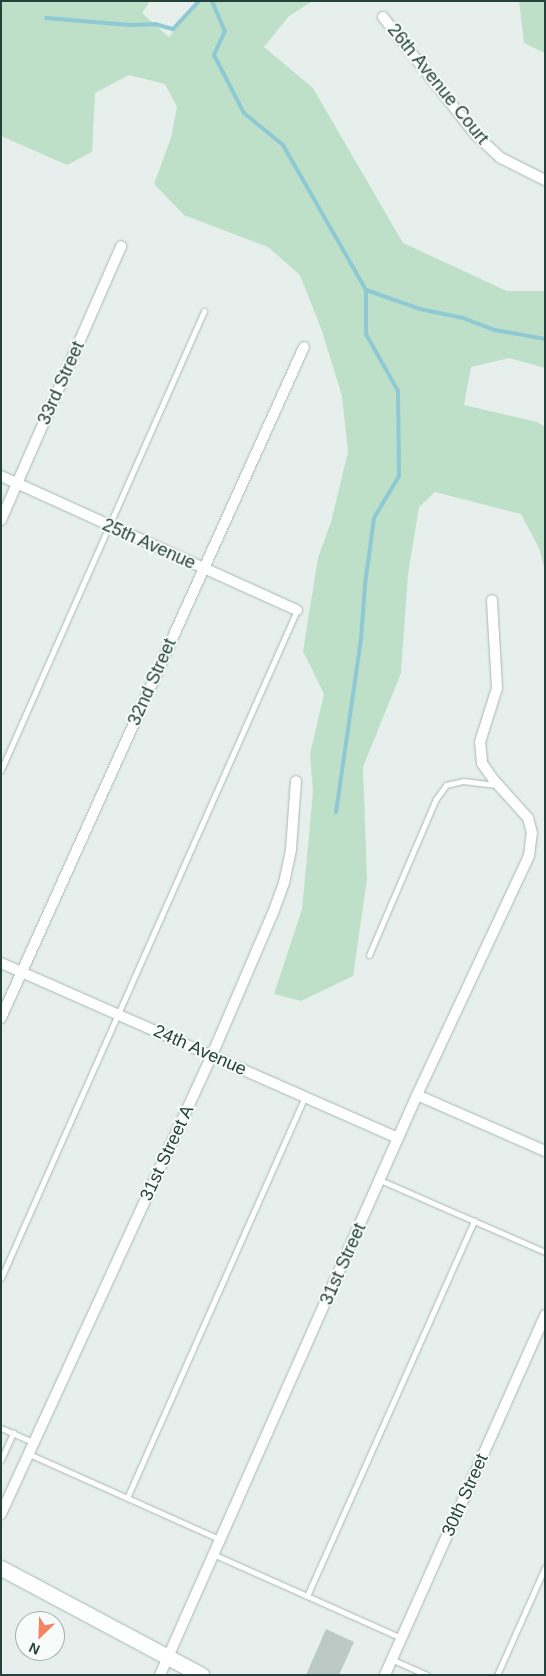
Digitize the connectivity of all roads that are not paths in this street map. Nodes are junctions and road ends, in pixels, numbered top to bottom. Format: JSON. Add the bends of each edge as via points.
{"nodes":[{"id":1,"x":383,"y":17,"type":"dead end"},
{"id":2,"x":545,"y":180,"type":"edge"},
{"id":3,"x":121,"y":246,"type":"dead end"},
{"id":4,"x":204,"y":311,"type":"dead end"},
{"id":5,"x":304,"y":347,"type":"dead end"},
{"id":6,"x":1,"y":476,"type":"edge"},
{"id":7,"x":17,"y":484,"type":"junction"},
{"id":8,"x":1,"y":520,"type":"edge"},
{"id":9,"x":110,"y":526,"type":"junction"},
{"id":10,"x":204,"y":569,"type":"junction"},
{"id":11,"x":492,"y":600,"type":"dead end"},
{"id":12,"x":297,"y":610,"type":"joint"},
{"id":13,"x":1,"y":770,"type":"edge"},
{"id":14,"x":296,"y":781,"type":"dead end"},
{"id":15,"x":499,"y":785,"type":"junction"},
{"id":16,"x":369,"y":956,"type":"dead end"},
{"id":17,"x":1,"y":962,"type":"edge"},
{"id":18,"x":22,"y":972,"type":"junction"},
{"id":19,"x":118,"y":1014,"type":"junction"},
{"id":20,"x":1,"y":1018,"type":"edge"},
{"id":21,"x":212,"y":1055,"type":"junction"},
{"id":22,"x":417,"y":1094,"type":"junction"},
{"id":23,"x":306,"y":1095,"type":"junction"},
{"id":24,"x":398,"y":1138,"type":"junction"},
{"id":25,"x":545,"y":1151,"type":"edge"},
{"id":26,"x":380,"y":1180,"type":"junction"},
{"id":27,"x":474,"y":1221,"type":"junction"},
{"id":28,"x":545,"y":1252,"type":"edge"},
{"id":29,"x":1,"y":1278,"type":"edge"},
{"id":30,"x":545,"y":1315,"type":"edge"},
{"id":31,"x":1,"y":1428,"type":"edge"},
{"id":32,"x":13,"y":1433,"type":"junction"},
{"id":33,"x":34,"y":1444,"type":"junction"},
{"id":34,"x":29,"y":1454,"type":"junction"},
{"id":35,"x":1,"y":1460,"type":"edge"},
{"id":36,"x":5,"y":1496,"type":"edge"},
{"id":37,"x":127,"y":1498,"type":"junction"},
{"id":38,"x":1,"y":1514,"type":"edge"},
{"id":39,"x":221,"y":1540,"type":"junction"},
{"id":40,"x":214,"y":1555,"type":"junction"},
{"id":41,"x":545,"y":1567,"type":"edge"},
{"id":42,"x":1,"y":1568,"type":"edge"},
{"id":43,"x":307,"y":1596,"type":"junction"},
{"id":44,"x":401,"y":1638,"type":"junction"},
{"id":45,"x":169,"y":1656,"type":"junction"},
{"id":46,"x":392,"y":1659,"type":"junction"},
{"id":47,"x":160,"y":1675,"type":"edge"},
{"id":48,"x":201,"y":1675,"type":"edge"},
{"id":49,"x":385,"y":1675,"type":"edge"},
{"id":50,"x":426,"y":1675,"type":"edge"},
{"id":51,"x":497,"y":1675,"type":"edge"}],
"edges":[{"from":1,"to":2,"type":"street","name":"26th Avenue Court","via":[[476,135],[501,158]]},
{"from":3,"to":7,"type":"street","name":"33rd Street"},
{"from":4,"to":9,"type":"lane"},
{"from":5,"to":10,"type":"street","name":"32nd Street"},
{"from":6,"to":7,"type":"street","name":"25th Avenue"},
{"from":7,"to":8,"type":"street","name":"33rd Street"},
{"from":7,"to":9,"type":"street","name":"25th Avenue"},
{"from":9,"to":10,"type":"street","name":"25th Avenue"},
{"from":9,"to":13,"type":"lane"},
{"from":10,"to":12,"type":"street","name":"25th Avenue"},
{"from":10,"to":18,"type":"street","name":"32nd Street"},
{"from":11,"to":15,"type":"street","name":"31st Street","via":[[497,688],[480,742],[482,762]]},
{"from":12,"to":19,"type":"lane"},
{"from":14,"to":21,"type":"street","name":"31st Street A","via":[[294,829],[284,883]]},
{"from":15,"to":16,"type":"lane","via":[[463,781],[446,785],[436,799]]},
{"from":15,"to":22,"type":"street","name":"31st Street","via":[[528,818],[532,832],[529,856]]},
{"from":17,"to":18,"type":"street","name":"24th Avenue"},
{"from":18,"to":19,"type":"street","name":"24th Avenue"},
{"from":18,"to":20,"type":"street","name":"32nd Street"},
{"from":19,"to":21,"type":"street","name":"24th Avenue"},
{"from":19,"to":29,"type":"lane"},
{"from":21,"to":23,"type":"street","name":"24th Avenue"},
{"from":21,"to":33,"type":"street","name":"31st Street A"},
{"from":22,"to":24,"type":"street","name":"31st Street"},
{"from":22,"to":25,"type":"street"},
{"from":23,"to":24,"type":"street","name":"24th Avenue"},
{"from":23,"to":37,"type":"lane"},
{"from":24,"to":26,"type":"street","name":"31st Street"},
{"from":26,"to":27,"type":"lane"},
{"from":26,"to":39,"type":"street","name":"31st Street"},
{"from":27,"to":28,"type":"lane"},
{"from":27,"to":43,"type":"lane"},
{"from":30,"to":44,"type":"street","name":"30th Street"},
{"from":31,"to":32,"type":"lane"},
{"from":32,"to":33,"type":"lane"},
{"from":32,"to":35,"type":"lane"},
{"from":33,"to":34,"type":"street","name":"31st Street A"},
{"from":34,"to":36,"type":"street","name":"31st Street A"},
{"from":34,"to":37,"type":"lane"},
{"from":36,"to":38,"type":"street","name":"31st Street A"},
{"from":37,"to":39,"type":"lane"},
{"from":39,"to":40,"type":"street","name":"31st Street"},
{"from":40,"to":43,"type":"lane"},
{"from":40,"to":45,"type":"street","name":"31st Street"},
{"from":41,"to":51,"type":"lane"},
{"from":42,"to":45,"type":"main road"},
{"from":43,"to":44,"type":"lane"},
{"from":44,"to":46,"type":"street","name":"30th Street"},
{"from":45,"to":47,"type":"street","name":"31st Street"},
{"from":45,"to":48,"type":"main road"},
{"from":46,"to":49,"type":"street","name":"30th Street"},
{"from":46,"to":50,"type":"lane"}]}
